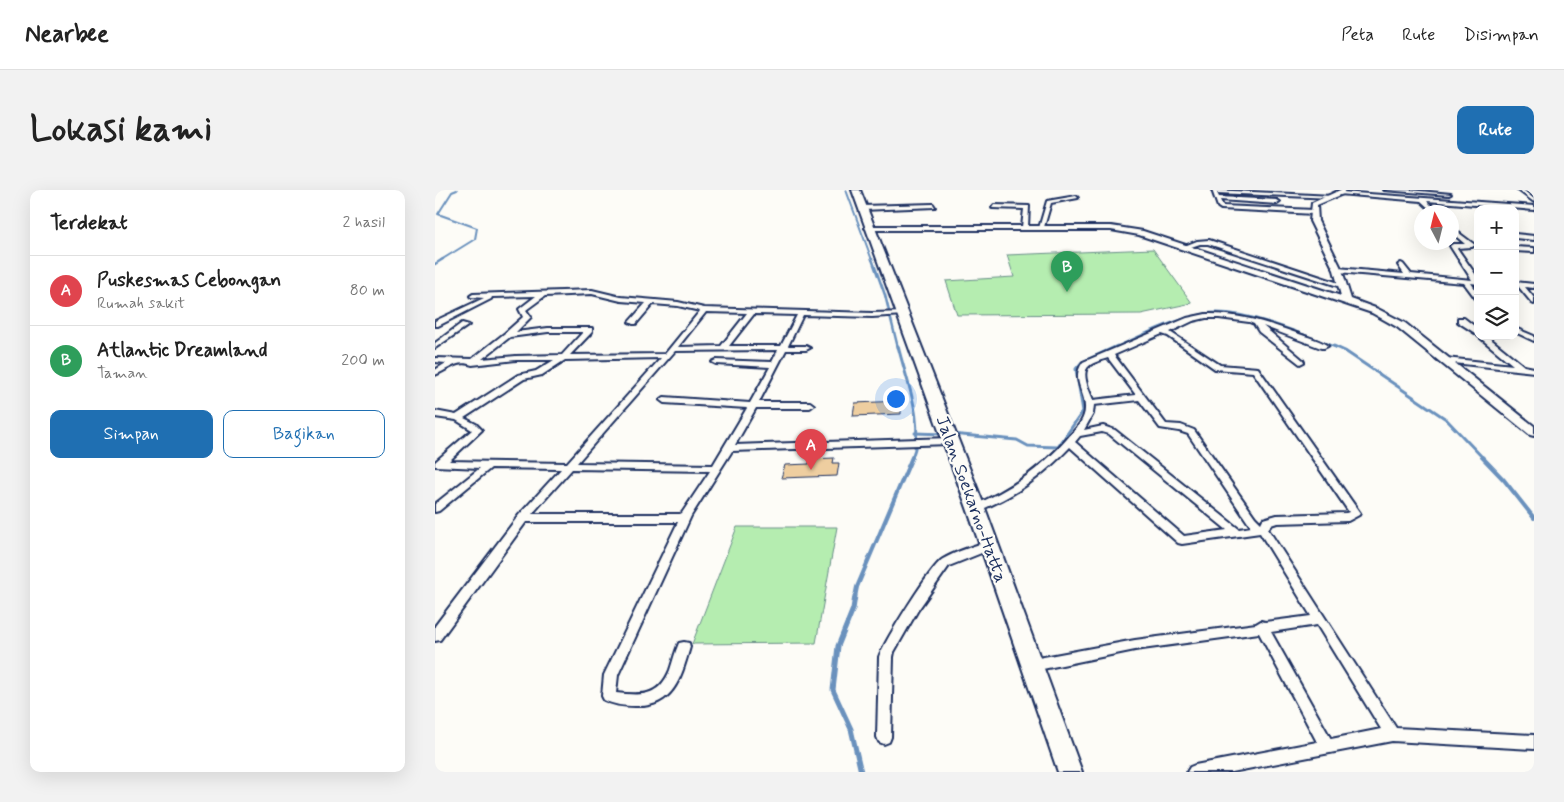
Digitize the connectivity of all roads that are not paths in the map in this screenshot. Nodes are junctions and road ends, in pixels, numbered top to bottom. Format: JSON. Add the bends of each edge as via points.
{"nodes":[{"id":1,"x":856,"y":190,"type":"edge"},
{"id":2,"x":1385,"y":190,"type":"edge"},
{"id":3,"x":1520,"y":190,"type":"edge"},
{"id":4,"x":1214,"y":191,"type":"edge"},
{"id":5,"x":1421,"y":191,"type":"edge"},
{"id":6,"x":1272,"y":192,"type":"edge"},
{"id":7,"x":1342,"y":192,"type":"edge"},
{"id":8,"x":1448,"y":193,"type":"edge"},
{"id":9,"x":1304,"y":194,"type":"junction"},
{"id":10,"x":1077,"y":197,"type":"dead end"},
{"id":11,"x":1332,"y":197,"type":"junction"},
{"id":12,"x":1217,"y":198,"type":"junction"},
{"id":13,"x":1422,"y":199,"type":"junction"},
{"id":14,"x":1534,"y":201,"type":"edge"},
{"id":15,"x":1277,"y":202,"type":"junction"},
{"id":16,"x":1428,"y":205,"type":"edge"},
{"id":17,"x":933,"y":206,"type":"dead end"},
{"id":18,"x":994,"y":207,"type":"dead end"},
{"id":19,"x":862,"y":208,"type":"junction"},
{"id":20,"x":1314,"y":208,"type":"junction"},
{"id":21,"x":1534,"y":208,"type":"edge"},
{"id":22,"x":1282,"y":210,"type":"junction"},
{"id":23,"x":1025,"y":227,"type":"junction"},
{"id":24,"x":1041,"y":227,"type":"junction"},
{"id":25,"x":869,"y":228,"type":"junction"},
{"id":26,"x":1519,"y":236,"type":"edge"},
{"id":27,"x":1459,"y":237,"type":"edge"},
{"id":28,"x":1534,"y":238,"type":"edge"},
{"id":29,"x":1474,"y":246,"type":"edge"},
{"id":30,"x":1474,"y":246,"type":"edge"},
{"id":31,"x":1185,"y":247,"type":"junction"},
{"id":32,"x":1519,"y":249,"type":"edge"},
{"id":33,"x":1534,"y":250,"type":"edge"},
{"id":34,"x":1401,"y":265,"type":"dead end"},
{"id":35,"x":1338,"y":270,"type":"junction"},
{"id":36,"x":1409,"y":276,"type":"junction"},
{"id":37,"x":1474,"y":278,"type":"edge"},
{"id":38,"x":1466,"y":281,"type":"junction"},
{"id":39,"x":1474,"y":282,"type":"edge"},
{"id":40,"x":1519,"y":284,"type":"edge"},
{"id":41,"x":1343,"y":286,"type":"junction"},
{"id":42,"x":1519,"y":286,"type":"edge"},
{"id":43,"x":1534,"y":286,"type":"edge"},
{"id":44,"x":543,"y":294,"type":"junction"},
{"id":45,"x":1476,"y":295,"type":"edge"},
{"id":46,"x":473,"y":296,"type":"dead end"},
{"id":47,"x":492,"y":296,"type":"junction"},
{"id":48,"x":1347,"y":301,"type":"junction"},
{"id":49,"x":651,"y":302,"type":"junction"},
{"id":50,"x":1534,"y":302,"type":"edge"},
{"id":51,"x":705,"y":310,"type":"junction"},
{"id":52,"x":752,"y":312,"type":"junction"},
{"id":53,"x":801,"y":313,"type":"junction"},
{"id":54,"x":901,"y":314,"type":"junction"},
{"id":55,"x":1461,"y":320,"type":"dead end"},
{"id":56,"x":633,"y":322,"type":"dead end"},
{"id":57,"x":435,"y":324,"type":"edge"},
{"id":58,"x":1257,"y":324,"type":"junction"},
{"id":59,"x":465,"y":325,"type":"dead end"},
{"id":60,"x":1474,"y":330,"type":"edge"},
{"id":61,"x":1519,"y":331,"type":"edge"},
{"id":62,"x":1163,"y":332,"type":"junction"},
{"id":63,"x":508,"y":335,"type":"junction"},
{"id":64,"x":1534,"y":339,"type":"edge"},
{"id":65,"x":1487,"y":340,"type":"edge"},
{"id":66,"x":435,"y":346,"type":"edge"},
{"id":67,"x":1325,"y":346,"type":"dead end"},
{"id":68,"x":785,"y":348,"type":"junction"},
{"id":69,"x":806,"y":348,"type":"dead end"},
{"id":70,"x":723,"y":349,"type":"junction"},
{"id":71,"x":670,"y":352,"type":"junction"},
{"id":72,"x":1109,"y":354,"type":"junction"},
{"id":73,"x":564,"y":358,"type":"junction"},
{"id":74,"x":435,"y":360,"type":"edge"},
{"id":75,"x":1445,"y":360,"type":"junction"},
{"id":76,"x":453,"y":362,"type":"junction"},
{"id":77,"x":472,"y":362,"type":"junction"},
{"id":78,"x":716,"y":362,"type":"dead end"},
{"id":79,"x":1300,"y":362,"type":"dead end"},
{"id":80,"x":775,"y":365,"type":"junction"},
{"id":81,"x":1522,"y":369,"type":"junction"},
{"id":82,"x":1534,"y":370,"type":"edge"},
{"id":83,"x":435,"y":373,"type":"edge"},
{"id":84,"x":1142,"y":397,"type":"junction"},
{"id":85,"x":664,"y":400,"type":"dead end"},
{"id":86,"x":1090,"y":403,"type":"junction"},
{"id":87,"x":752,"y":405,"type":"junction"},
{"id":88,"x":809,"y":405,"type":"dead end"},
{"id":89,"x":435,"y":414,"type":"edge"},
{"id":90,"x":458,"y":418,"type":"junction"},
{"id":91,"x":1534,"y":432,"type":"edge"},
{"id":92,"x":948,"y":436,"type":"junction"},
{"id":93,"x":1073,"y":438,"type":"junction"},
{"id":94,"x":729,"y":448,"type":"junction"},
{"id":95,"x":437,"y":464,"type":"edge"},
{"id":96,"x":490,"y":464,"type":"junction"},
{"id":97,"x":569,"y":467,"type":"junction"},
{"id":98,"x":717,"y":468,"type":"junction"},
{"id":99,"x":976,"y":508,"type":"junction"},
{"id":100,"x":435,"y":509,"type":"edge"},
{"id":101,"x":686,"y":516,"type":"junction"},
{"id":102,"x":523,"y":518,"type":"junction"},
{"id":103,"x":1262,"y":529,"type":"junction"},
{"id":104,"x":1235,"y":531,"type":"junction"},
{"id":105,"x":990,"y":545,"type":"junction"},
{"id":106,"x":1319,"y":620,"type":"junction"},
{"id":107,"x":440,"y":622,"type":"edge"},
{"id":108,"x":1261,"y":626,"type":"junction"},
{"id":109,"x":435,"y":636,"type":"edge"},
{"id":110,"x":684,"y":647,"type":"dead end"},
{"id":111,"x":1033,"y":665,"type":"junction"},
{"id":112,"x":1392,"y":734,"type":"junction"},
{"id":113,"x":884,"y":737,"type":"dead end"},
{"id":114,"x":1533,"y":743,"type":"edge"},
{"id":115,"x":1327,"y":746,"type":"junction"},
{"id":116,"x":1070,"y":772,"type":"edge"},
{"id":117,"x":1195,"y":772,"type":"edge"}],
"edges":[{"from":1,"to":19,"type":"main road"},
{"from":2,"to":5,"type":"street"},
{"from":3,"to":14,"type":"street"},
{"from":4,"to":6,"type":"street"},
{"from":4,"to":12,"type":"street"},
{"from":5,"to":8,"type":"street"},
{"from":6,"to":9,"type":"street"},
{"from":6,"to":15,"type":"street"},
{"from":7,"to":11,"type":"street"},
{"from":7,"to":13,"type":"street"},
{"from":9,"to":11,"type":"street"},
{"from":9,"to":20,"type":"street"},
{"from":10,"to":24,"type":"street","via":[[1049,202]]},
{"from":11,"to":20,"type":"street"},
{"from":12,"to":15,"type":"street"},
{"from":12,"to":22,"type":"street","via":[[1222,207]]},
{"from":13,"to":16,"type":"street"},
{"from":13,"to":21,"type":"street"},
{"from":15,"to":22,"type":"street"},
{"from":17,"to":19,"type":"street"},
{"from":18,"to":23,"type":"street","via":[[1027,207]]},
{"from":19,"to":25,"type":"main road"},
{"from":20,"to":22,"type":"street"},
{"from":20,"to":35,"type":"street","via":[[1316,227]]},
{"from":23,"to":24,"type":"street"},
{"from":23,"to":25,"type":"street"},
{"from":24,"to":31,"type":"street","via":[[1124,229]]},
{"from":25,"to":54,"type":"main road","name":"Jalan Soekarno-Hatta"},
{"from":26,"to":28,"type":"street"},
{"from":27,"to":29,"type":"street"},
{"from":30,"to":37,"type":"street","via":[[1453,246]]},
{"from":31,"to":41,"type":"street","via":[[1207,241]]},
{"from":31,"to":48,"type":"street"},
{"from":32,"to":33,"type":"street"},
{"from":34,"to":36,"type":"street"},
{"from":35,"to":36,"type":"street"},
{"from":35,"to":41,"type":"street"},
{"from":36,"to":38,"type":"street"},
{"from":38,"to":39,"type":"street"},
{"from":38,"to":45,"type":"street"},
{"from":40,"to":43,"type":"street"},
{"from":41,"to":48,"type":"street"},
{"from":42,"to":50,"type":"street"},
{"from":44,"to":47,"type":"street"},
{"from":44,"to":49,"type":"street","via":[[592,292]]},
{"from":44,"to":63,"type":"street","via":[[522,309],[527,317]]},
{"from":46,"to":47,"type":"street"},
{"from":47,"to":57,"type":"street"},
{"from":48,"to":75,"type":"street","via":[[1401,325]]},
{"from":49,"to":51,"type":"street"},
{"from":49,"to":56,"type":"street"},
{"from":51,"to":52,"type":"street"},
{"from":51,"to":71,"type":"street"},
{"from":52,"to":53,"type":"street"},
{"from":52,"to":70,"type":"street"},
{"from":53,"to":54,"type":"street"},
{"from":53,"to":68,"type":"street"},
{"from":54,"to":92,"type":"main road","name":"Jalan Soekarno-Hatta"},
{"from":55,"to":60,"type":"street"},
{"from":58,"to":62,"type":"street","via":[[1207,316]]},
{"from":58,"to":67,"type":"street","via":[[1278,328]]},
{"from":58,"to":79,"type":"street"},
{"from":59,"to":66,"type":"street"},
{"from":61,"to":64,"type":"street"},
{"from":62,"to":72,"type":"street"},
{"from":62,"to":103,"type":"street","via":[[1218,367],[1249,368],[1259,372],[1355,513],[1348,517],[1277,519],[1267,522]]},
{"from":63,"to":73,"type":"street","via":[[548,330],[589,330]]},
{"from":63,"to":77,"type":"street"},
{"from":65,"to":81,"type":"street"},
{"from":68,"to":69,"type":"street"},
{"from":68,"to":70,"type":"street"},
{"from":68,"to":80,"type":"street"},
{"from":70,"to":71,"type":"street"},
{"from":71,"to":73,"type":"street"},
{"from":71,"to":97,"type":"street"},
{"from":72,"to":84,"type":"street"},
{"from":72,"to":86,"type":"street","via":[[1082,369]]},
{"from":73,"to":77,"type":"street"},
{"from":73,"to":90,"type":"street","via":[[539,373],[521,376]]},
{"from":74,"to":76,"type":"street"},
{"from":75,"to":81,"type":"street"},
{"from":75,"to":91,"type":"street"},
{"from":76,"to":77,"type":"street"},
{"from":76,"to":83,"type":"street"},
{"from":78,"to":80,"type":"street"},
{"from":80,"to":87,"type":"street"},
{"from":81,"to":82,"type":"street"},
{"from":84,"to":86,"type":"street"},
{"from":84,"to":103,"type":"street","via":[[1163,426],[1191,432],[1251,520]]},
{"from":85,"to":87,"type":"street"},
{"from":86,"to":93,"type":"street","via":[[1089,416]]},
{"from":87,"to":88,"type":"street"},
{"from":87,"to":94,"type":"street"},
{"from":89,"to":90,"type":"street"},
{"from":90,"to":95,"type":"street","via":[[477,430]]},
{"from":92,"to":94,"type":"street","via":[[904,444]]},
{"from":92,"to":99,"type":"main road","name":"Jalan Soekarno-Hatta"},
{"from":93,"to":99,"type":"street","via":[[1023,485]]},
{"from":93,"to":104,"type":"street","via":[[1103,430],[1112,432]]},
{"from":93,"to":104,"type":"street","via":[[1182,540]]},
{"from":94,"to":98,"type":"street"},
{"from":95,"to":96,"type":"street"},
{"from":96,"to":97,"type":"street"},
{"from":96,"to":100,"type":"street"},
{"from":97,"to":98,"type":"street"},
{"from":97,"to":102,"type":"street"},
{"from":98,"to":101,"type":"street"},
{"from":99,"to":105,"type":"main road","name":"Jalan Soekarno-Hatta"},
{"from":101,"to":102,"type":"street","via":[[678,519]]},
{"from":101,"to":110,"type":"street","via":[[611,675],[609,696],[636,701],[659,696],[669,689]]},
{"from":102,"to":107,"type":"street"},
{"from":103,"to":104,"type":"street"},
{"from":103,"to":106,"type":"street"},
{"from":105,"to":111,"type":"main road","name":"Jalan Soekarno-Hatta"},
{"from":105,"to":113,"type":"street","via":[[945,563],[888,651]]},
{"from":106,"to":108,"type":"street"},
{"from":106,"to":112,"type":"street"},
{"from":107,"to":109,"type":"street"},
{"from":108,"to":111,"type":"street","via":[[1135,644]]},
{"from":108,"to":115,"type":"street"},
{"from":111,"to":116,"type":"main road","name":"Jalan Soekarno-Hatta"},
{"from":112,"to":114,"type":"street"},
{"from":112,"to":115,"type":"street"},
{"from":115,"to":117,"type":"street"}]}
